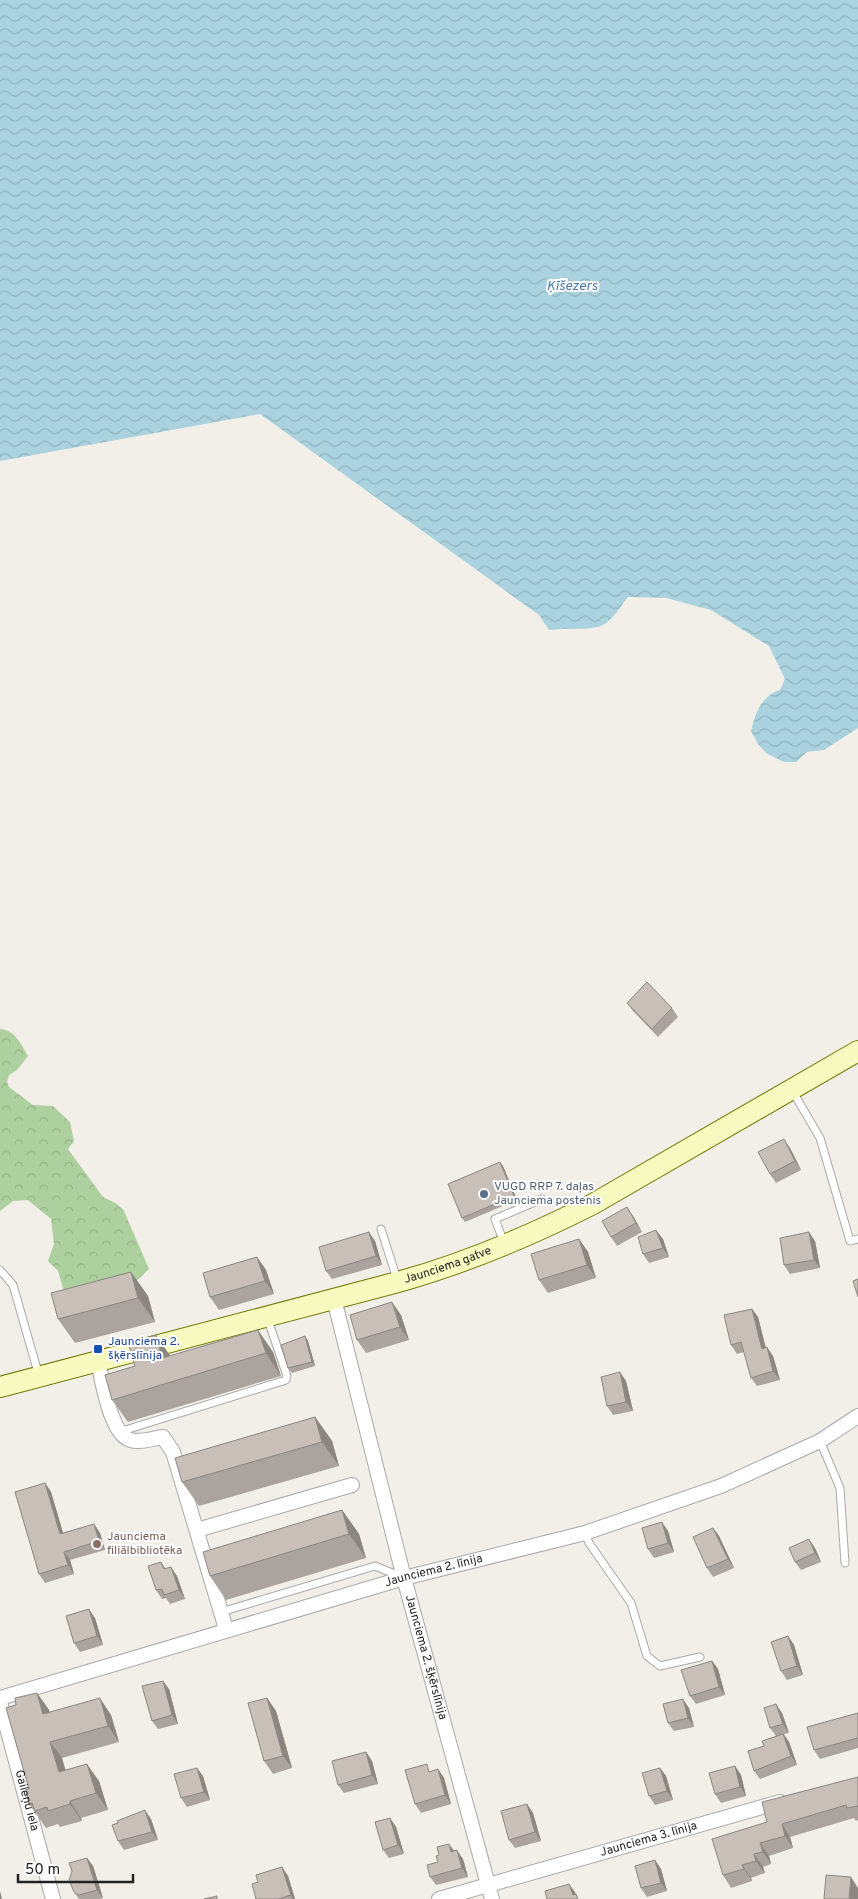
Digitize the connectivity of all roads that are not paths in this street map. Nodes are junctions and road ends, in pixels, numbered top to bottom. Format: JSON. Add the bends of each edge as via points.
{"nodes":[{"id":1,"x":858,"y":1051,"type":"edge"},
{"id":2,"x":792,"y":1089,"type":"junction"},
{"id":3,"x":542,"y":1199,"type":"dead end"},
{"id":4,"x":381,"y":1229,"type":"dead end"},
{"id":5,"x":858,"y":1239,"type":"edge"},
{"id":6,"x":505,"y":1246,"type":"junction"},
{"id":7,"x":0,"y":1270,"type":"edge"},
{"id":8,"x":398,"y":1282,"type":"junction"},
{"id":9,"x":334,"y":1299,"type":"junction"},
{"id":10,"x":267,"y":1317,"type":"junction"},
{"id":11,"x":98,"y":1361,"type":"junction"},
{"id":12,"x":39,"y":1376,"type":"junction"},
{"id":13,"x":0,"y":1387,"type":"edge"},
{"id":14,"x":858,"y":1416,"type":"edge"},
{"id":15,"x":119,"y":1432,"type":"junction"},
{"id":16,"x":820,"y":1441,"type":"junction"},
{"id":17,"x":352,"y":1485,"type":"dead end"},
{"id":18,"x":197,"y":1530,"type":"junction"},
{"id":19,"x":586,"y":1533,"type":"junction"},
{"id":20,"x":846,"y":1563,"type":"dead end"},
{"id":21,"x":404,"y":1578,"type":"junction"},
{"id":22,"x":221,"y":1612,"type":"junction"},
{"id":23,"x":226,"y":1629,"type":"junction"},
{"id":24,"x":700,"y":1656,"type":"dead end"},
{"id":25,"x":0,"y":1700,"type":"edge"},
{"id":26,"x":791,"y":1799,"type":"edge"},
{"id":27,"x":490,"y":1892,"type":"edge"},
{"id":28,"x":53,"y":1899,"type":"edge"},
{"id":29,"x":439,"y":1899,"type":"edge"}],
"edges":[{"from":1,"to":2,"type":"main road","name":"Jaunciema gatve"},
{"from":2,"to":5,"type":"lane","via":[[820,1138],[850,1241]]},
{"from":2,"to":6,"type":"main road","name":"Jaunciema gatve","via":[[593,1204]]},
{"from":3,"to":6,"type":"lane","via":[[495,1219]]},
{"from":4,"to":8,"type":"lane"},
{"from":6,"to":8,"type":"main road","name":"Jaunciema gatve"},
{"from":7,"to":12,"type":"lane","via":[[13,1284]]},
{"from":8,"to":9,"type":"main road","name":"Jaunciema gatve"},
{"from":9,"to":10,"type":"main road","name":"Jaunciema gatve"},
{"from":9,"to":21,"type":"street","name":"Jaunciema 2. šķērslīnija"},
{"from":10,"to":11,"type":"main road","name":"Jaunciema gatve"},
{"from":10,"to":15,"type":"lane","via":[[286,1380]]},
{"from":11,"to":12,"type":"main road","name":"Jaunciema gatve"},
{"from":11,"to":15,"type":"street"},
{"from":12,"to":13,"type":"main road","name":"Jaunciema gatve"},
{"from":14,"to":16,"type":"street","name":"Jaunciema 2. līnija"},
{"from":15,"to":18,"type":"street","via":[[133,1441],[163,1438],[172,1452]]},
{"from":16,"to":19,"type":"street","name":"Jaunciema 2. līnija","via":[[721,1486]]},
{"from":16,"to":20,"type":"lane","via":[[840,1488]]},
{"from":17,"to":18,"type":"street"},
{"from":18,"to":22,"type":"street"},
{"from":19,"to":21,"type":"street","name":"Jaunciema 2. līnija"},
{"from":19,"to":24,"type":"lane","via":[[589,1543],[631,1603],[647,1656],[660,1666]]},
{"from":21,"to":22,"type":"lane","via":[[375,1566]]},
{"from":21,"to":23,"type":"street","name":"Jaunciema 2. līnija"},
{"from":21,"to":27,"type":"street","name":"Jaunciema 2. šķērslīnija"},
{"from":22,"to":23,"type":"street"},
{"from":23,"to":25,"type":"street","name":"Jaunciema 2. līnija"},
{"from":25,"to":28,"type":"street","name":"Gaileņu iela"},
{"from":26,"to":27,"type":"street","name":"Jaunciema 3. līnija"},
{"from":27,"to":29,"type":"street","name":"Jaunciema 3. līnija"}]}
